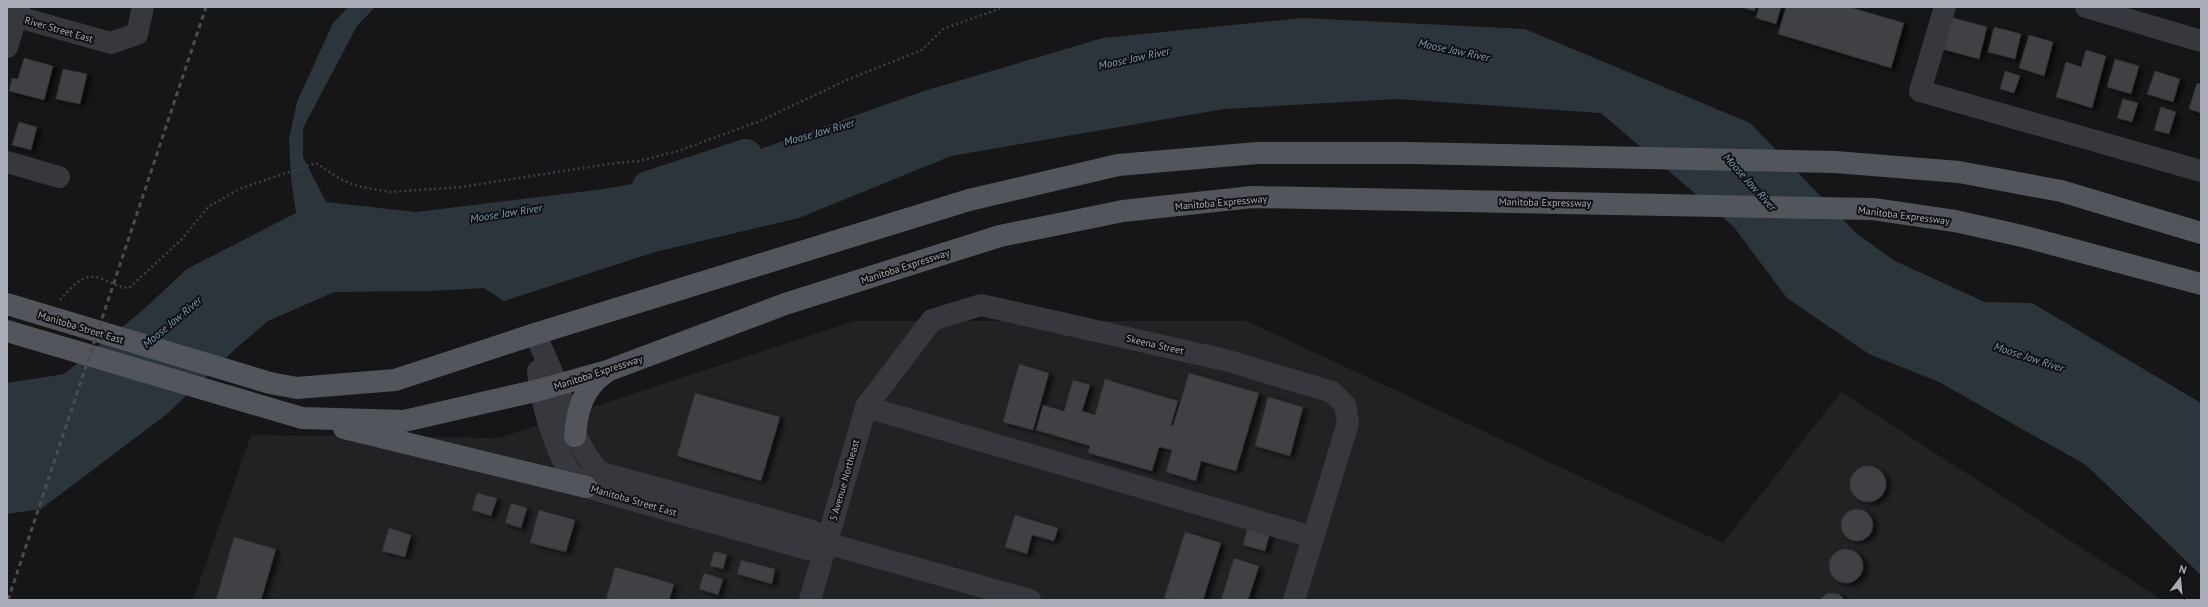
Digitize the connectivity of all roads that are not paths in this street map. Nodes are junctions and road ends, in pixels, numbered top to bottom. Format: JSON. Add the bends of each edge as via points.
{"nodes":[{"id":1,"x":143,"y":7,"type":"edge"},
{"id":2,"x":1945,"y":7,"type":"edge"},
{"id":3,"x":2086,"y":7,"type":"edge"},
{"id":4,"x":14,"y":13,"type":"edge"},
{"id":5,"x":2201,"y":40,"type":"edge"},
{"id":6,"x":7,"y":48,"type":"edge"},
{"id":7,"x":7,"y":162,"type":"edge"},
{"id":8,"x":2201,"y":171,"type":"edge"},
{"id":9,"x":59,"y":178,"type":"dead end"},
{"id":10,"x":2201,"y":233,"type":"edge"},
{"id":11,"x":2201,"y":284,"type":"edge"},
{"id":12,"x":7,"y":304,"type":"edge"},
{"id":13,"x":7,"y":331,"type":"edge"},
{"id":14,"x":536,"y":334,"type":"junction"},
{"id":15,"x":607,"y":371,"type":"junction"},
{"id":16,"x":548,"y":388,"type":"junction"},
{"id":17,"x":866,"y":407,"type":"junction"},
{"id":18,"x":302,"y":418,"type":"junction"},
{"id":19,"x":575,"y":436,"type":"junction"},
{"id":20,"x":586,"y":487,"type":"junction"},
{"id":21,"x":1312,"y":537,"type":"junction"},
{"id":22,"x":824,"y":548,"type":"junction"},
{"id":23,"x":810,"y":600,"type":"edge"},
{"id":24,"x":1030,"y":600,"type":"edge"},
{"id":25,"x":1294,"y":600,"type":"edge"}],
"edges":[{"from":1,"to":4,"type":"street","name":"River Street East","via":[[137,34],[111,43]]},
{"from":2,"to":8,"type":"street","via":[[1920,91]]},
{"from":3,"to":5,"type":"street"},
{"from":4,"to":6,"type":"street"},
{"from":7,"to":9,"type":"street"},
{"from":10,"to":14,"type":"main road","via":[[2061,191],[1959,172],[1834,162],[1257,152],[1118,165],[969,200]]},
{"from":11,"to":15,"type":"main road","name":"Manitoba Expressway","via":[[2022,236],[1955,221],[1873,209],[1252,197],[1123,211],[1000,236],[785,304]]},
{"from":12,"to":14,"type":"main road","name":"Manitoba Street East","via":[[270,383],[297,388],[395,380]]},
{"from":13,"to":18,"type":"main road","name":"Manitoba Expressway"},
{"from":14,"to":16,"type":"street","name":"Manitoba Street East"},
{"from":15,"to":16,"type":"main road","name":"Manitoba Expressway"},
{"from":15,"to":19,"type":"main road","via":[[594,381],[584,394],[576,419]]},
{"from":16,"to":18,"type":"main road","name":"Manitoba Expressway","via":[[404,421]]},
{"from":16,"to":19,"type":"street","name":"Manitoba Street East"},
{"from":16,"to":20,"type":"street","name":"Manitoba Street East","via":[[560,454],[571,473]]},
{"from":17,"to":21,"type":"street"},
{"from":17,"to":21,"type":"street","name":"Skeena Street","via":[[932,320],[981,305],[1225,360],[1332,392],[1345,404],[1348,423]]},
{"from":17,"to":22,"type":"street","name":"5 Avenue Northeast"},
{"from":18,"to":20,"type":"main road"},
{"from":19,"to":22,"type":"street","name":"Manitoba Street East","via":[[585,456],[599,472],[812,531]]},
{"from":20,"to":22,"type":"street","name":"Manitoba Street East","via":[[807,549]]},
{"from":21,"to":25,"type":"street","name":"Skeena Street"},
{"from":22,"to":23,"type":"street","name":"5 Avenue Northeast"},
{"from":22,"to":24,"type":"street","name":"Manitoba Street East"}]}
